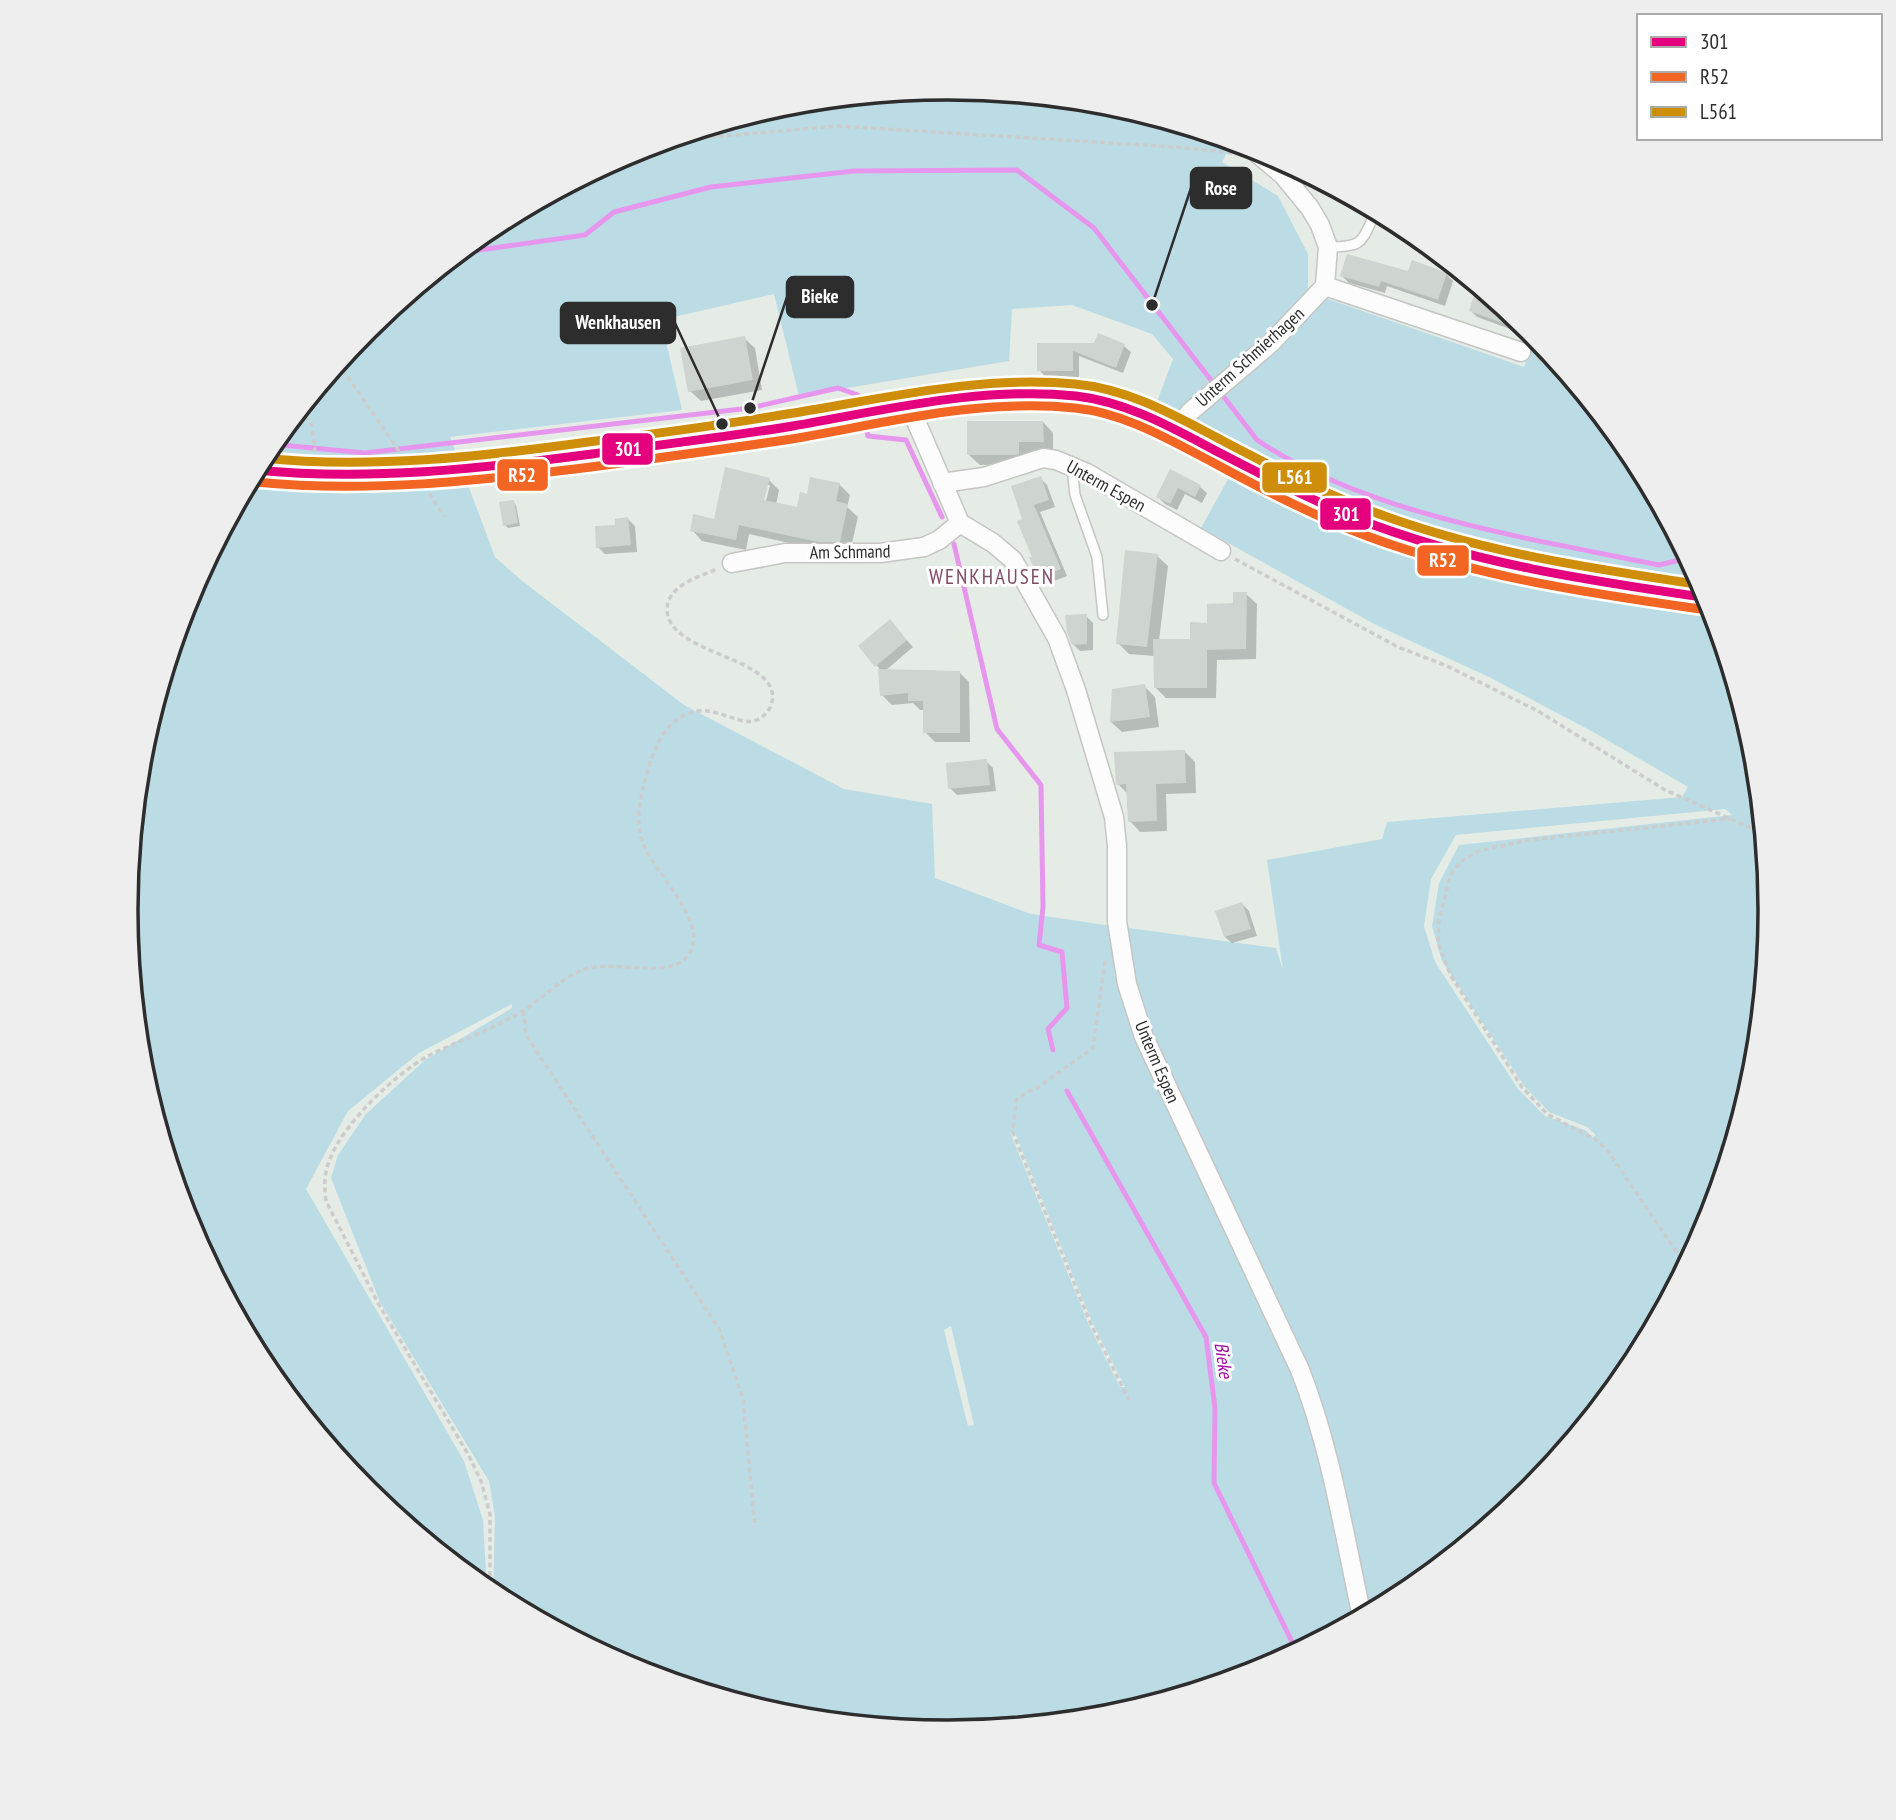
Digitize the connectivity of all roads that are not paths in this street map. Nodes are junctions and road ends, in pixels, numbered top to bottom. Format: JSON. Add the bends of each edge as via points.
{"nodes":[{"id":1,"x":1276,"y":169,"type":"edge"},
{"id":2,"x":1372,"y":220,"type":"edge"},
{"id":3,"x":1328,"y":247,"type":"junction"},
{"id":4,"x":1325,"y":286,"type":"junction"},
{"id":5,"x":1521,"y":352,"type":"road end"},
{"id":6,"x":909,"y":405,"type":"junction"},
{"id":7,"x":1177,"y":430,"type":"junction"},
{"id":8,"x":1072,"y":465,"type":"junction"},
{"id":9,"x":267,"y":471,"type":"edge"},
{"id":10,"x":942,"y":483,"type":"junction"},
{"id":11,"x":960,"y":523,"type":"junction"},
{"id":12,"x":1221,"y":551,"type":"road end"},
{"id":13,"x":732,"y":563,"type":"road end"},
{"id":14,"x":1695,"y":595,"type":"edge"},
{"id":15,"x":1103,"y":615,"type":"dead end"},
{"id":16,"x":1360,"y":1608,"type":"edge"}],
"edges":[{"from":1,"to":3,"type":"street","via":[[1310,208]]},
{"from":2,"to":3,"type":"lane","via":[[1362,241],[1353,247]]},
{"from":3,"to":4,"type":"street"},
{"from":4,"to":5,"type":"street"},
{"from":4,"to":7,"type":"street","name":"Unterm Schmierhagen","via":[[1250,363],[1190,412]]},
{"from":6,"to":7,"type":"main road","via":[[994,396],[1081,396],[1124,407]]},
{"from":6,"to":9,"type":"main road","via":[[509,466],[358,477]]},
{"from":6,"to":10,"type":"street"},
{"from":7,"to":14,"type":"main road","via":[[1296,492],[1433,545],[1517,566]]},
{"from":8,"to":10,"type":"street","name":"Unterm Espen","via":[[1043,458],[984,477]]},
{"from":8,"to":12,"type":"street","name":"Unterm Espen"},
{"from":8,"to":15,"type":"lane","via":[[1074,495],[1097,557]]},
{"from":10,"to":11,"type":"street"},
{"from":11,"to":13,"type":"street","name":"Am Schmand","via":[[924,547],[880,553],[785,553]]},
{"from":11,"to":16,"type":"street","name":"Unterm Espen","via":[[1013,560],[1056,638],[1076,690],[1114,817],[1117,921],[1127,984],[1144,1037],[1314,1404]]}]}
